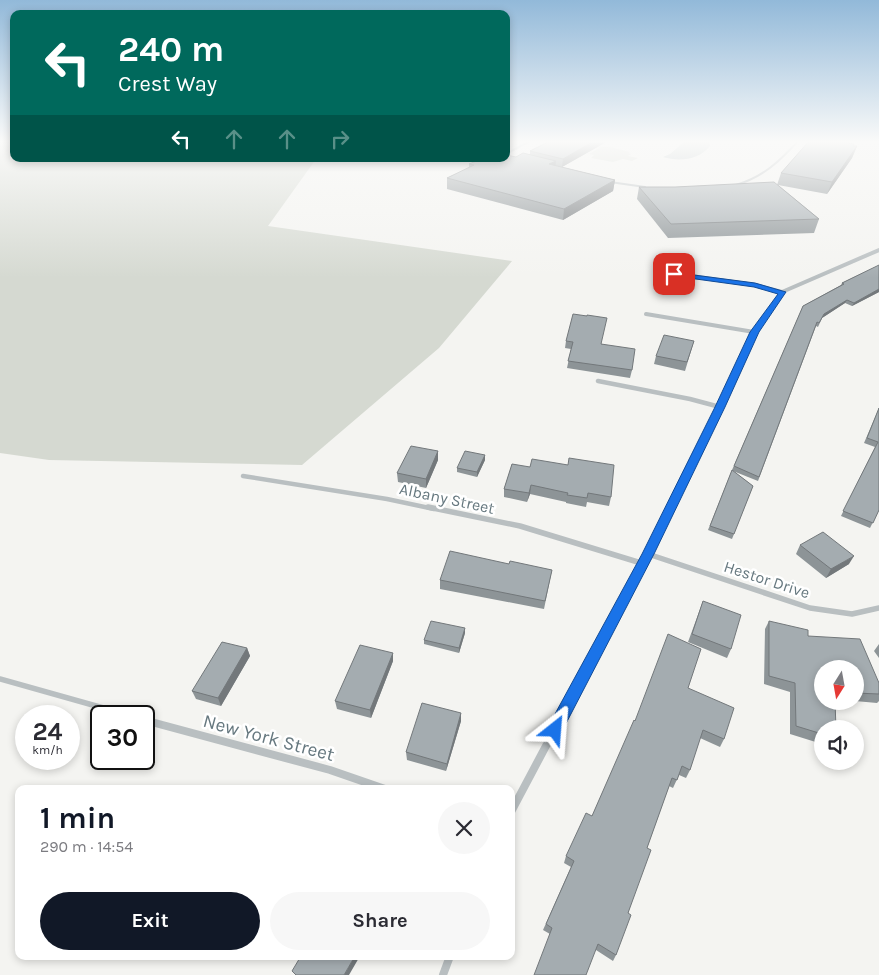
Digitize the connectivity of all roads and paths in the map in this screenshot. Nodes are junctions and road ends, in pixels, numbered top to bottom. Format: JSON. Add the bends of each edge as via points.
{"nodes":[{"id":1,"x":642,"y":186,"type":"edge"},
{"id":2,"x":652,"y":188,"type":"edge"},
{"id":3,"x":879,"y":250,"type":"edge"},
{"id":4,"x":670,"y":272,"type":"dead end"},
{"id":5,"x":782,"y":292,"type":"junction"},
{"id":6,"x":646,"y":314,"type":"dead end"},
{"id":7,"x":754,"y":332,"type":"junction"},
{"id":8,"x":598,"y":381,"type":"dead end"},
{"id":9,"x":720,"y":407,"type":"junction"},
{"id":10,"x":242,"y":476,"type":"dead end"},
{"id":11,"x":648,"y":554,"type":"junction"},
{"id":12,"x":642,"y":563,"type":"junction"},
{"id":13,"x":879,"y":608,"type":"edge"},
{"id":14,"x":0,"y":678,"type":"edge"},
{"id":15,"x":92,"y":705,"type":"edge"},
{"id":16,"x":155,"y":723,"type":"edge"},
{"id":17,"x":373,"y":785,"type":"edge"},
{"id":18,"x":515,"y":804,"type":"edge"},
{"id":19,"x":449,"y":960,"type":"edge"},
{"id":20,"x":443,"y":975,"type":"edge"}],
"edges":[{"from":1,"to":2,"type":"lane"},
{"from":3,"to":5,"type":"street"},
{"from":4,"to":5,"type":"street"},
{"from":5,"to":7,"type":"street"},
{"from":6,"to":7,"type":"street"},
{"from":7,"to":9,"type":"street"},
{"from":8,"to":9,"type":"street"},
{"from":9,"to":11,"type":"street"},
{"from":10,"to":12,"type":"street","name":"Albany Street","via":[[388,499],[520,526]]},
{"from":11,"to":12,"type":"street"},
{"from":11,"to":13,"type":"street","name":"Hestor Drive","via":[[810,608],[852,614]]},
{"from":12,"to":18,"type":"street"},
{"from":14,"to":15,"type":"street"},
{"from":16,"to":17,"type":"street","name":"New York Street","via":[[330,770]]},
{"from":19,"to":20,"type":"street"}]}
